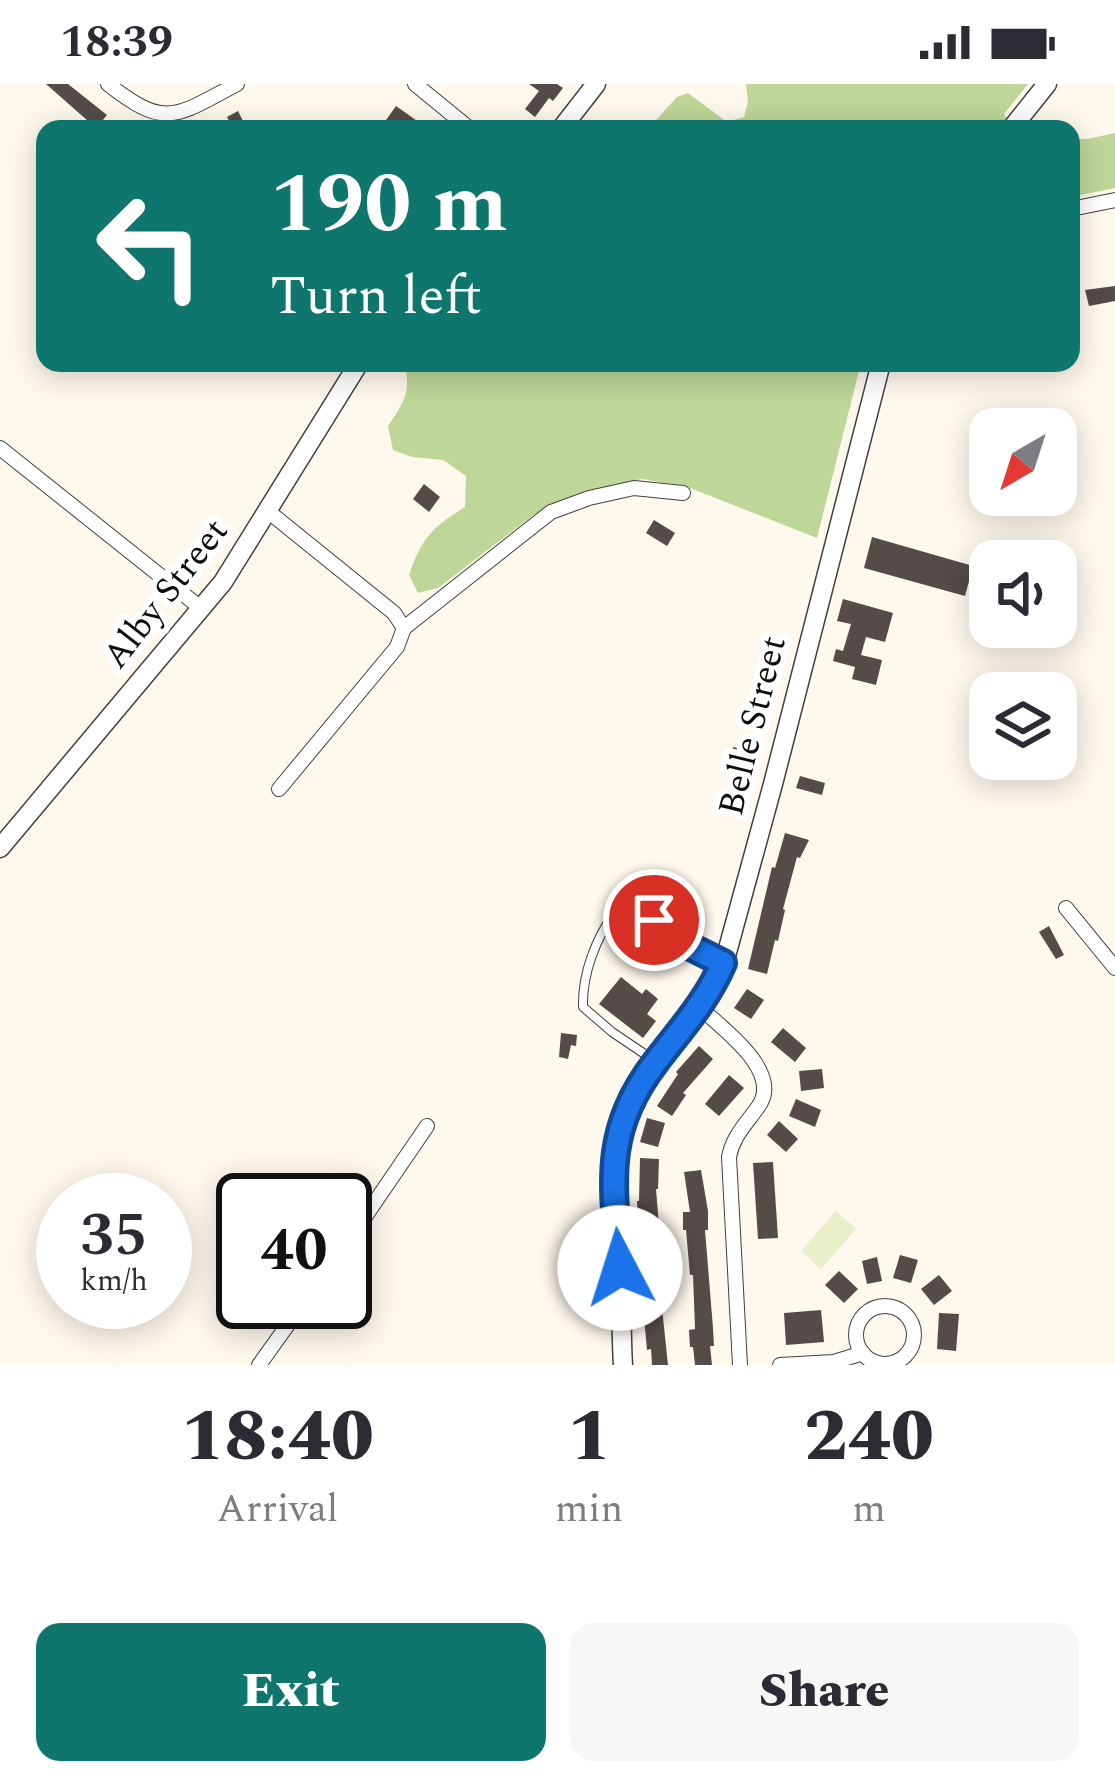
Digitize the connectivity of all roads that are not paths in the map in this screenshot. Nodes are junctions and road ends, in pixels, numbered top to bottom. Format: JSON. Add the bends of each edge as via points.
{"nodes":[{"id":1,"x":107,"y":84,"type":"edge"},
{"id":2,"x":237,"y":84,"type":"edge"},
{"id":3,"x":415,"y":84,"type":"edge"},
{"id":4,"x":596,"y":84,"type":"edge"},
{"id":5,"x":1047,"y":84,"type":"edge"},
{"id":6,"x":459,"y":120,"type":"edge"},
{"id":7,"x":568,"y":120,"type":"edge"},
{"id":8,"x":1018,"y":120,"type":"edge"},
{"id":9,"x":1115,"y":200,"type":"edge"},
{"id":10,"x":1080,"y":207,"type":"edge"},
{"id":11,"x":354,"y":372,"type":"edge"},
{"id":12,"x":879,"y":372,"type":"edge"},
{"id":13,"x":0,"y":448,"type":"edge"},
{"id":14,"x":682,"y":494,"type":"dead end"},
{"id":15,"x":269,"y":512,"type":"junction"},
{"id":16,"x":202,"y":609,"type":"junction"},
{"id":17,"x":404,"y":628,"type":"junction"},
{"id":18,"x":279,"y":790,"type":"dead end"},
{"id":19,"x":0,"y":848,"type":"edge"},
{"id":20,"x":1066,"y":908,"type":"dead end"},
{"id":21,"x":723,"y":963,"type":"junction"},
{"id":22,"x":1115,"y":968,"type":"edge"},
{"id":23,"x":699,"y":1007,"type":"junction"},
{"id":24,"x":656,"y":1061,"type":"junction"},
{"id":25,"x":428,"y":1126,"type":"dead end"},
{"id":26,"x":372,"y":1207,"type":"edge"},
{"id":27,"x":285,"y":1329,"type":"edge"},
{"id":28,"x":856,"y":1358,"type":"edge"},
{"id":29,"x":259,"y":1365,"type":"edge"},
{"id":30,"x":623,"y":1365,"type":"edge"},
{"id":31,"x":740,"y":1365,"type":"edge"},
{"id":32,"x":780,"y":1365,"type":"edge"}],
"edges":[{"from":1,"to":2,"type":"street","via":[[159,114]]},
{"from":3,"to":6,"type":"street"},
{"from":4,"to":7,"type":"street"},
{"from":5,"to":8,"type":"street"},
{"from":9,"to":10,"type":"street"},
{"from":11,"to":15,"type":"street","name":"Alby Street"},
{"from":12,"to":21,"type":"street","name":"Belle Street"},
{"from":13,"to":16,"type":"street"},
{"from":14,"to":17,"type":"street","via":[[634,488],[551,512]]},
{"from":15,"to":16,"type":"street","name":"Alby Street"},
{"from":15,"to":17,"type":"street"},
{"from":16,"to":19,"type":"street","name":"Alby Street"},
{"from":17,"to":18,"type":"street","via":[[397,647]]},
{"from":20,"to":22,"type":"street"},
{"from":21,"to":23,"type":"street","name":"Belle Street"},
{"from":21,"to":24,"type":"lane","via":[[634,910],[615,912],[602,930],[583,1007]]},
{"from":23,"to":24,"type":"street","name":"Belle Street"},
{"from":23,"to":31,"type":"street","via":[[753,1059],[766,1085],[729,1157]]},
{"from":24,"to":30,"type":"street","name":"Belle Street","via":[[630,1101],[615,1150]]},
{"from":25,"to":26,"type":"street"},
{"from":27,"to":29,"type":"street"},
{"from":28,"to":28,"type":"street","via":[[901,1359],[913,1344],[908,1317],[883,1306],[866,1314]]},
{"from":28,"to":32,"type":"street"}]}
